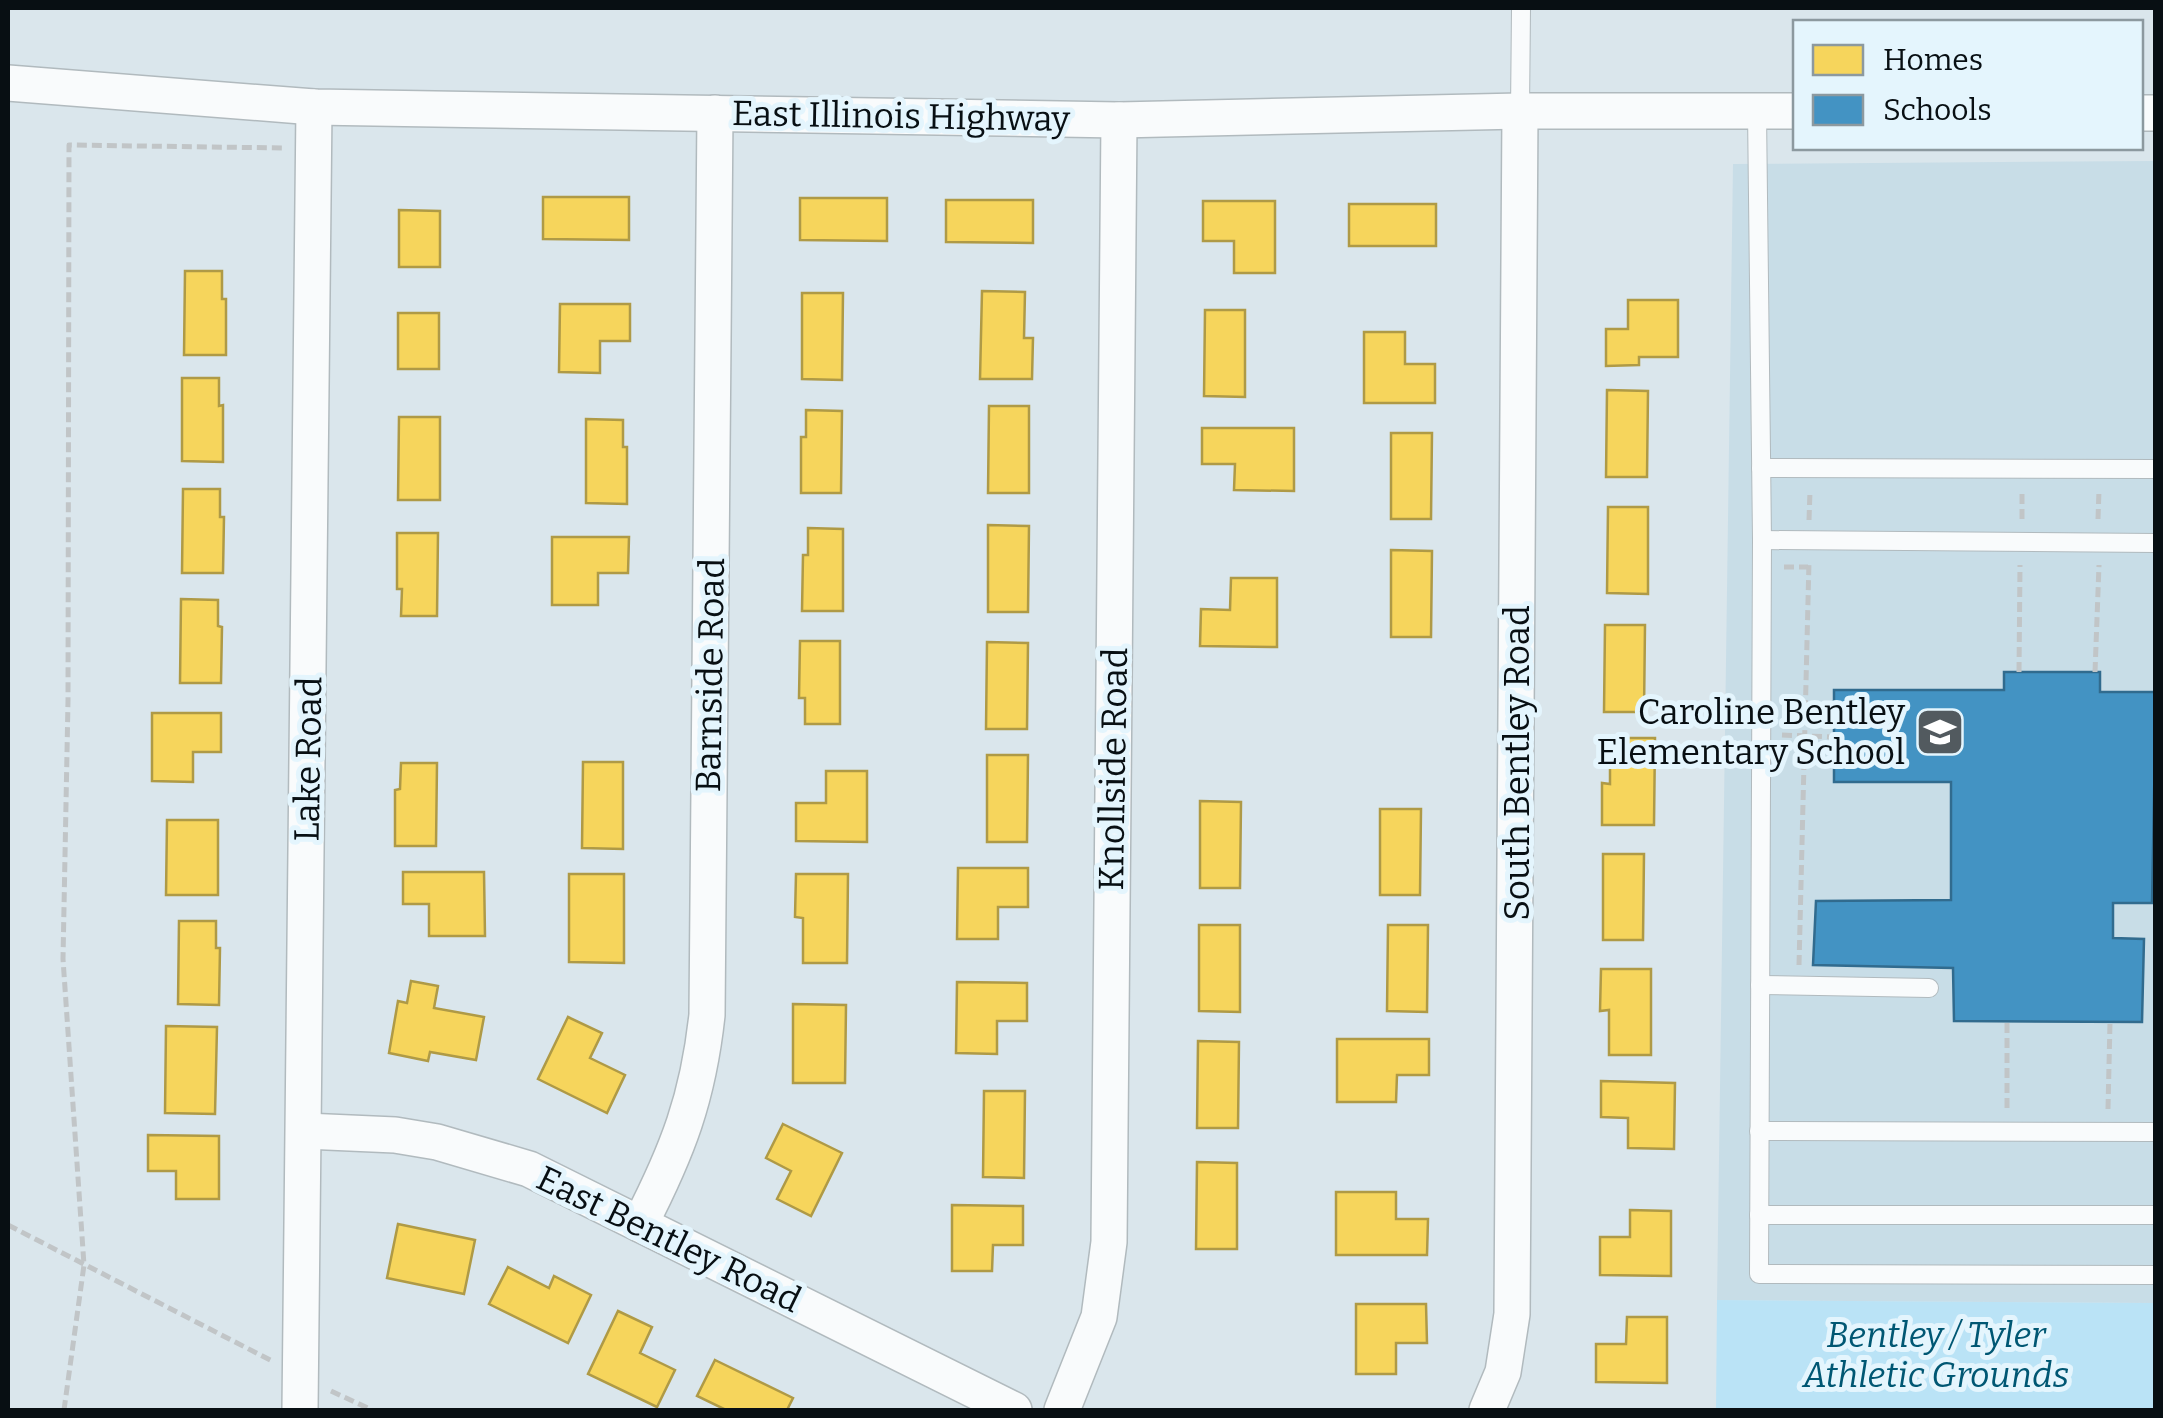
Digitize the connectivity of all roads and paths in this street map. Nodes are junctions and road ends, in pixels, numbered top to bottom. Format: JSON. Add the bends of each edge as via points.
{"nodes":[{"id":1,"x":1520,"y":8,"type":"edge"},
{"id":2,"x":8,"y":83,"type":"edge"},
{"id":3,"x":314,"y":107,"type":"junction"},
{"id":4,"x":1520,"y":111,"type":"junction"},
{"id":5,"x":1757,"y":111,"type":"junction"},
{"id":6,"x":1793,"y":111,"type":"edge"},
{"id":7,"x":716,"y":114,"type":"junction"},
{"id":8,"x":1119,"y":120,"type":"junction"},
{"id":9,"x":314,"y":149,"type":"junction"},
{"id":10,"x":1761,"y":468,"type":"junction"},
{"id":11,"x":1810,"y":468,"type":"junction"},
{"id":12,"x":2023,"y":469,"type":"junction"},
{"id":13,"x":2100,"y":469,"type":"junction"},
{"id":14,"x":2156,"y":470,"type":"edge"},
{"id":15,"x":1762,"y":540,"type":"junction"},
{"id":16,"x":1809,"y":540,"type":"junction"},
{"id":17,"x":2021,"y":542,"type":"junction"},
{"id":18,"x":2098,"y":542,"type":"junction"},
{"id":19,"x":2156,"y":543,"type":"edge"},
{"id":20,"x":2018,"y":672,"type":"dead end"},
{"id":21,"x":2095,"y":672,"type":"dead end"},
{"id":22,"x":1761,"y":734,"type":"junction"},
{"id":23,"x":1805,"y":736,"type":"junction"},
{"id":24,"x":1834,"y":737,"type":"dead end"},
{"id":25,"x":1760,"y":985,"type":"junction"},
{"id":26,"x":1798,"y":985,"type":"junction"},
{"id":27,"x":1929,"y":988,"type":"dead end"},
{"id":28,"x":2008,"y":1021,"type":"dead end"},
{"id":29,"x":2110,"y":1022,"type":"dead end"},
{"id":30,"x":305,"y":1131,"type":"junction"},
{"id":31,"x":1759,"y":1131,"type":"junction"},
{"id":32,"x":2007,"y":1131,"type":"junction"},
{"id":33,"x":2108,"y":1132,"type":"junction"},
{"id":34,"x":2156,"y":1132,"type":"edge"},
{"id":35,"x":1759,"y":1214,"type":"junction"},
{"id":36,"x":2156,"y":1216,"type":"edge"},
{"id":37,"x":640,"y":1224,"type":"junction"},
{"id":38,"x":8,"y":1225,"type":"edge"},
{"id":39,"x":84,"y":1265,"type":"junction"},
{"id":40,"x":2156,"y":1275,"type":"edge"},
{"id":41,"x":301,"y":1393,"type":"edge"},
{"id":42,"x":64,"y":1410,"type":"edge"},
{"id":43,"x":372,"y":1410,"type":"edge"},
{"id":44,"x":1014,"y":1410,"type":"edge"},
{"id":45,"x":1062,"y":1410,"type":"edge"},
{"id":46,"x":1487,"y":1410,"type":"edge"}],
"edges":[{"from":1,"to":4,"type":"lane"},
{"from":2,"to":3,"type":"street","name":"East Illinois Highway"},
{"from":3,"to":7,"type":"street","name":"East Illinois Highway"},
{"from":3,"to":9,"type":"street","name":"Lake Road"},
{"from":4,"to":5,"type":"street","name":"East Illinois Highway"},
{"from":4,"to":8,"type":"street","name":"East Illinois Highway"},
{"from":4,"to":46,"type":"street","name":"South Bentley Road","via":[[1512,1314],[1503,1372]]},
{"from":5,"to":6,"type":"street","name":"East Illinois Highway"},
{"from":5,"to":10,"type":"lane"},
{"from":7,"to":8,"type":"street","name":"East Illinois Highway"},
{"from":7,"to":37,"type":"street","name":"Barnside Road","via":[[707,1014],[688,1121]]},
{"from":8,"to":45,"type":"street","name":"Knollside Road","via":[[1109,1242],[1098,1317]]},
{"from":9,"to":30,"type":"street","name":"Lake Road"},
{"from":9,"to":39,"type":"path","via":[[69,145],[63,959]]},
{"from":10,"to":11,"type":"lane"},
{"from":10,"to":15,"type":"lane"},
{"from":11,"to":12,"type":"lane"},
{"from":11,"to":16,"type":"path"},
{"from":12,"to":13,"type":"lane"},
{"from":12,"to":17,"type":"path"},
{"from":13,"to":14,"type":"lane"},
{"from":13,"to":18,"type":"path"},
{"from":15,"to":16,"type":"lane"},
{"from":15,"to":22,"type":"lane"},
{"from":16,"to":17,"type":"lane"},
{"from":16,"to":23,"type":"path"},
{"from":17,"to":18,"type":"lane"},
{"from":17,"to":20,"type":"path"},
{"from":18,"to":19,"type":"lane"},
{"from":18,"to":21,"type":"path"},
{"from":22,"to":23,"type":"path"},
{"from":22,"to":25,"type":"lane"},
{"from":23,"to":24,"type":"path"},
{"from":23,"to":26,"type":"path"},
{"from":25,"to":26,"type":"lane"},
{"from":25,"to":31,"type":"lane"},
{"from":26,"to":27,"type":"lane"},
{"from":28,"to":32,"type":"path"},
{"from":29,"to":33,"type":"path"},
{"from":30,"to":37,"type":"street","name":"East Bentley Road","via":[[395,1135],[470,1150],[529,1169]]},
{"from":30,"to":41,"type":"street","name":"Lake Road"},
{"from":31,"to":32,"type":"lane"},
{"from":31,"to":35,"type":"lane"},
{"from":32,"to":33,"type":"lane"},
{"from":33,"to":34,"type":"lane"},
{"from":35,"to":36,"type":"lane"},
{"from":35,"to":40,"type":"lane","via":[[1758,1274]]},
{"from":37,"to":44,"type":"street","name":"East Bentley Road"},
{"from":38,"to":39,"type":"path"},
{"from":39,"to":41,"type":"path"},
{"from":39,"to":42,"type":"path"},
{"from":41,"to":43,"type":"path"}]}
